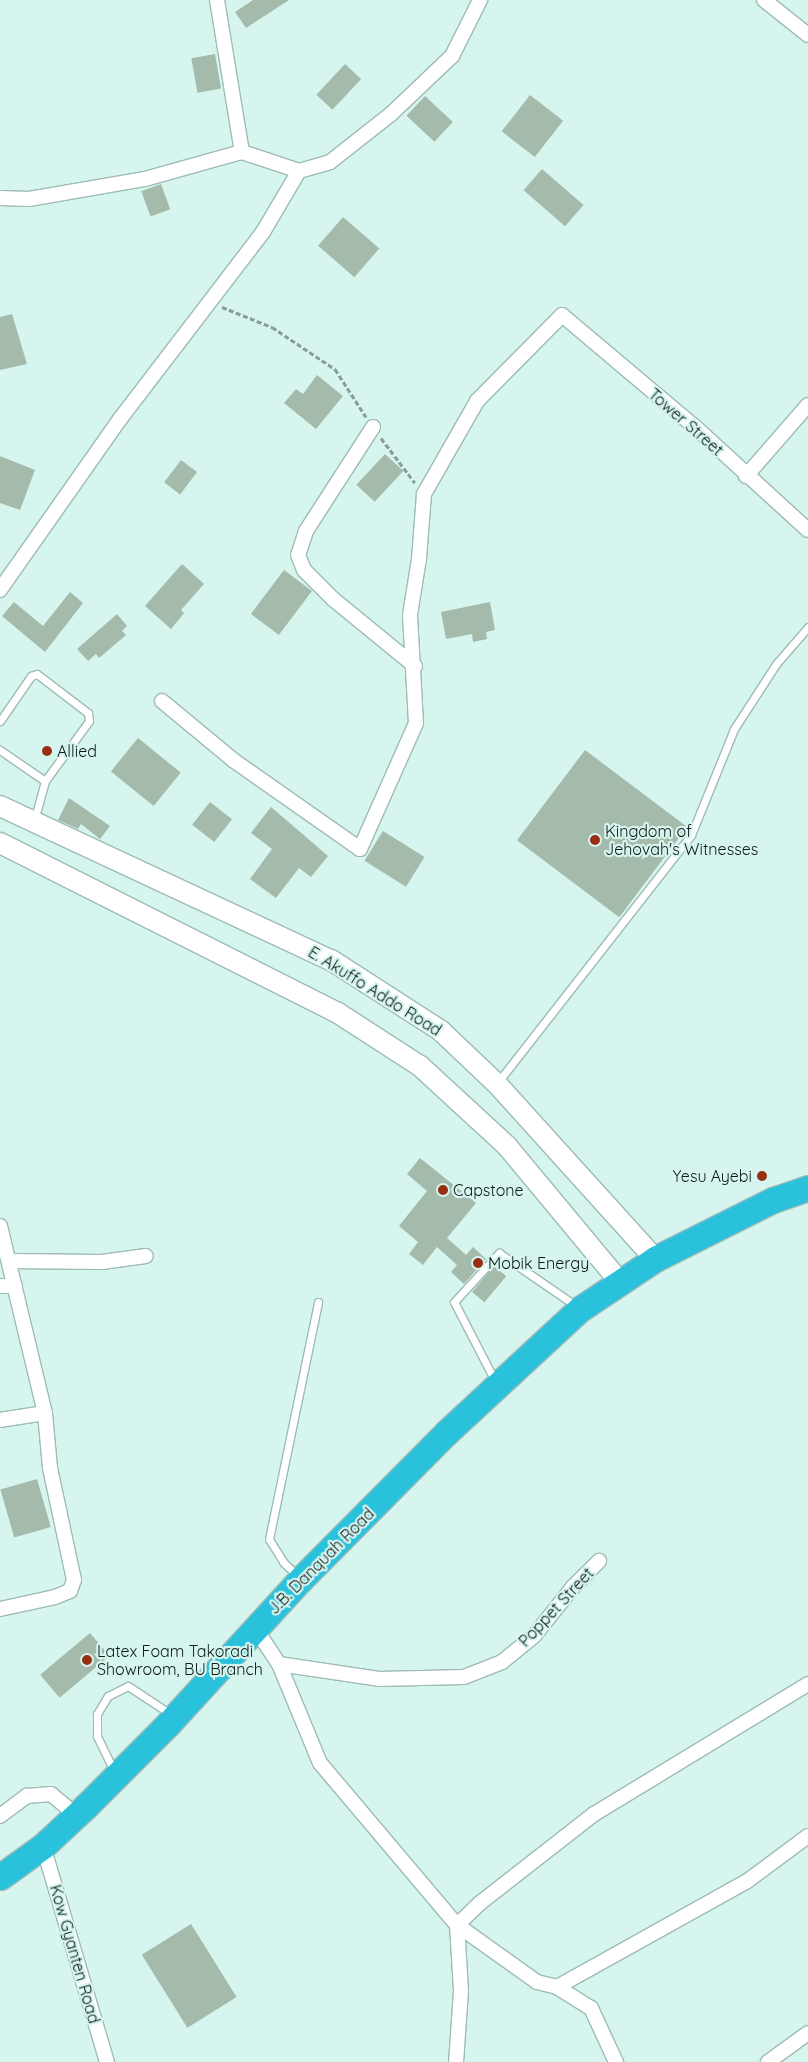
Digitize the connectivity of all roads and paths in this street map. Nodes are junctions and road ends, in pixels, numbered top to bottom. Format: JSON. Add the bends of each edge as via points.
{"nodes":[{"id":1,"x":217,"y":0,"type":"edge"},
{"id":2,"x":480,"y":0,"type":"edge"},
{"id":3,"x":764,"y":0,"type":"edge"},
{"id":4,"x":808,"y":35,"type":"edge"},
{"id":5,"x":242,"y":152,"type":"junction"},
{"id":6,"x":299,"y":170,"type":"junction"},
{"id":7,"x":0,"y":198,"type":"edge"},
{"id":8,"x":210,"y":302,"type":"junction"},
{"id":9,"x":808,"y":405,"type":"edge"},
{"id":10,"x":373,"y":427,"type":"junction"},
{"id":11,"x":746,"y":476,"type":"junction"},
{"id":12,"x":424,"y":494,"type":"junction"},
{"id":13,"x":808,"y":530,"type":"edge"},
{"id":14,"x":0,"y":590,"type":"edge"},
{"id":15,"x":808,"y":627,"type":"edge"},
{"id":16,"x":415,"y":666,"type":"junction"},
{"id":17,"x":162,"y":701,"type":"dead end"},
{"id":18,"x":0,"y":721,"type":"edge"},
{"id":19,"x":0,"y":750,"type":"edge"},
{"id":20,"x":45,"y":781,"type":"junction"},
{"id":21,"x":0,"y":806,"type":"edge"},
{"id":22,"x":34,"y":821,"type":"junction"},
{"id":23,"x":0,"y":843,"type":"edge"},
{"id":24,"x":496,"y":1084,"type":"junction"},
{"id":25,"x":808,"y":1188,"type":"edge"},
{"id":26,"x":0,"y":1226,"type":"edge"},
{"id":27,"x":146,"y":1256,"type":"dead end"},
{"id":28,"x":655,"y":1258,"type":"junction"},
{"id":29,"x":9,"y":1261,"type":"junction"},
{"id":30,"x":620,"y":1282,"type":"junction"},
{"id":31,"x":0,"y":1286,"type":"edge"},
{"id":32,"x":15,"y":1286,"type":"junction"},
{"id":33,"x":318,"y":1302,"type":"dead end"},
{"id":34,"x":580,"y":1309,"type":"junction"},
{"id":35,"x":496,"y":1383,"type":"junction"},
{"id":36,"x":44,"y":1413,"type":"junction"},
{"id":37,"x":0,"y":1420,"type":"edge"},
{"id":38,"x":599,"y":1561,"type":"dead end"},
{"id":39,"x":301,"y":1579,"type":"junction"},
{"id":40,"x":0,"y":1609,"type":"edge"},
{"id":41,"x":255,"y":1628,"type":"junction"},
{"id":42,"x":279,"y":1664,"type":"junction"},
{"id":43,"x":808,"y":1684,"type":"edge"},
{"id":44,"x":175,"y":1717,"type":"junction"},
{"id":45,"x":116,"y":1776,"type":"junction"},
{"id":46,"x":76,"y":1815,"type":"junction"},
{"id":47,"x":0,"y":1816,"type":"edge"},
{"id":48,"x":808,"y":1836,"type":"edge"},
{"id":49,"x":43,"y":1846,"type":"junction"},
{"id":50,"x":0,"y":1877,"type":"edge"},
{"id":51,"x":457,"y":1925,"type":"junction"},
{"id":52,"x":557,"y":1987,"type":"junction"},
{"id":53,"x":808,"y":2033,"type":"edge"},
{"id":54,"x":106,"y":2062,"type":"edge"},
{"id":55,"x":456,"y":2062,"type":"edge"},
{"id":56,"x":616,"y":2062,"type":"edge"},
{"id":57,"x":768,"y":2062,"type":"edge"}],
"edges":[{"from":1,"to":5,"type":"street"},
{"from":2,"to":6,"type":"street","via":[[452,56],[397,108],[330,162]]},
{"from":3,"to":4,"type":"street"},
{"from":5,"to":6,"type":"street"},
{"from":5,"to":7,"type":"street","via":[[145,179],[29,198]]},
{"from":6,"to":8,"type":"street","via":[[263,232]]},
{"from":8,"to":10,"type":"path","via":[[272,327],[335,369]]},
{"from":8,"to":14,"type":"street","via":[[48,518]]},
{"from":9,"to":11,"type":"street"},
{"from":10,"to":12,"type":"path"},
{"from":10,"to":16,"type":"street","via":[[306,531],[298,555],[304,570],[333,599]]},
{"from":11,"to":12,"type":"street","name":"Tower Street","via":[[694,426],[562,316],[477,401]]},
{"from":11,"to":13,"type":"street","name":"Tower Street"},
{"from":12,"to":16,"type":"street","via":[[419,560],[410,615]]},
{"from":15,"to":24,"type":"lane","via":[[776,664],[734,728],[691,835]]},
{"from":16,"to":17,"type":"street","via":[[416,722],[360,849],[233,760]]},
{"from":18,"to":20,"type":"lane","via":[[31,676],[37,674],[88,713],[86,728]]},
{"from":19,"to":20,"type":"lane"},
{"from":20,"to":22,"type":"lane"},
{"from":21,"to":22,"type":"main road","name":"E. Akuffo Addo Road"},
{"from":22,"to":24,"type":"main road","name":"E. Akuffo Addo Road","via":[[331,960],[441,1031]]},
{"from":23,"to":30,"type":"main road","via":[[338,1013],[420,1066],[508,1146]]},
{"from":24,"to":28,"type":"main road","name":"E. Akuffo Addo Road"},
{"from":25,"to":28,"type":"highway","name":"J.B. Danquah Road","via":[[773,1200]]},
{"from":26,"to":29,"type":"street"},
{"from":27,"to":29,"type":"street","via":[[102,1262]]},
{"from":28,"to":30,"type":"highway","name":"J.B. Danquah Road"},
{"from":29,"to":32,"type":"street"},
{"from":30,"to":34,"type":"highway","name":"J.B. Danquah Road"},
{"from":31,"to":32,"type":"street"},
{"from":32,"to":36,"type":"street"},
{"from":33,"to":39,"type":"lane","via":[[269,1539],[284,1563]]},
{"from":34,"to":35,"type":"highway","name":"J.B. Danquah Road"},
{"from":34,"to":35,"type":"lane","via":[[499,1254],[454,1302]]},
{"from":35,"to":39,"type":"highway","name":"J.B. Danquah Road"},
{"from":36,"to":37,"type":"street"},
{"from":36,"to":40,"type":"street","via":[[50,1468],[74,1580],[70,1590],[55,1597]]},
{"from":38,"to":42,"type":"street","name":"Poppet Street","via":[[573,1587],[534,1636],[502,1662],[464,1677],[379,1679]]},
{"from":39,"to":41,"type":"highway","name":"J.B. Danquah Road"},
{"from":41,"to":42,"type":"street"},
{"from":41,"to":44,"type":"highway","name":"J.B. Danquah Road"},
{"from":42,"to":51,"type":"street","via":[[320,1763]]},
{"from":43,"to":51,"type":"street","via":[[594,1814]]},
{"from":44,"to":45,"type":"highway","name":"J.B. Danquah Road"},
{"from":44,"to":45,"type":"lane","via":[[128,1686],[108,1696],[97,1714],[97,1736]]},
{"from":45,"to":46,"type":"highway","name":"J.B. Danquah Road"},
{"from":46,"to":47,"type":"street","via":[[52,1794],[27,1796]]},
{"from":46,"to":49,"type":"highway","name":"J.B. Danquah Road"},
{"from":48,"to":52,"type":"street","via":[[746,1882]]},
{"from":49,"to":50,"type":"highway","name":"J.B. Danquah Road"},
{"from":49,"to":54,"type":"street","name":"Kow Gyanten Road"},
{"from":51,"to":52,"type":"street","via":[[537,1982]]},
{"from":51,"to":55,"type":"street","via":[[461,1991]]},
{"from":52,"to":56,"type":"street","via":[[591,2008]]},
{"from":53,"to":57,"type":"street"}]}
